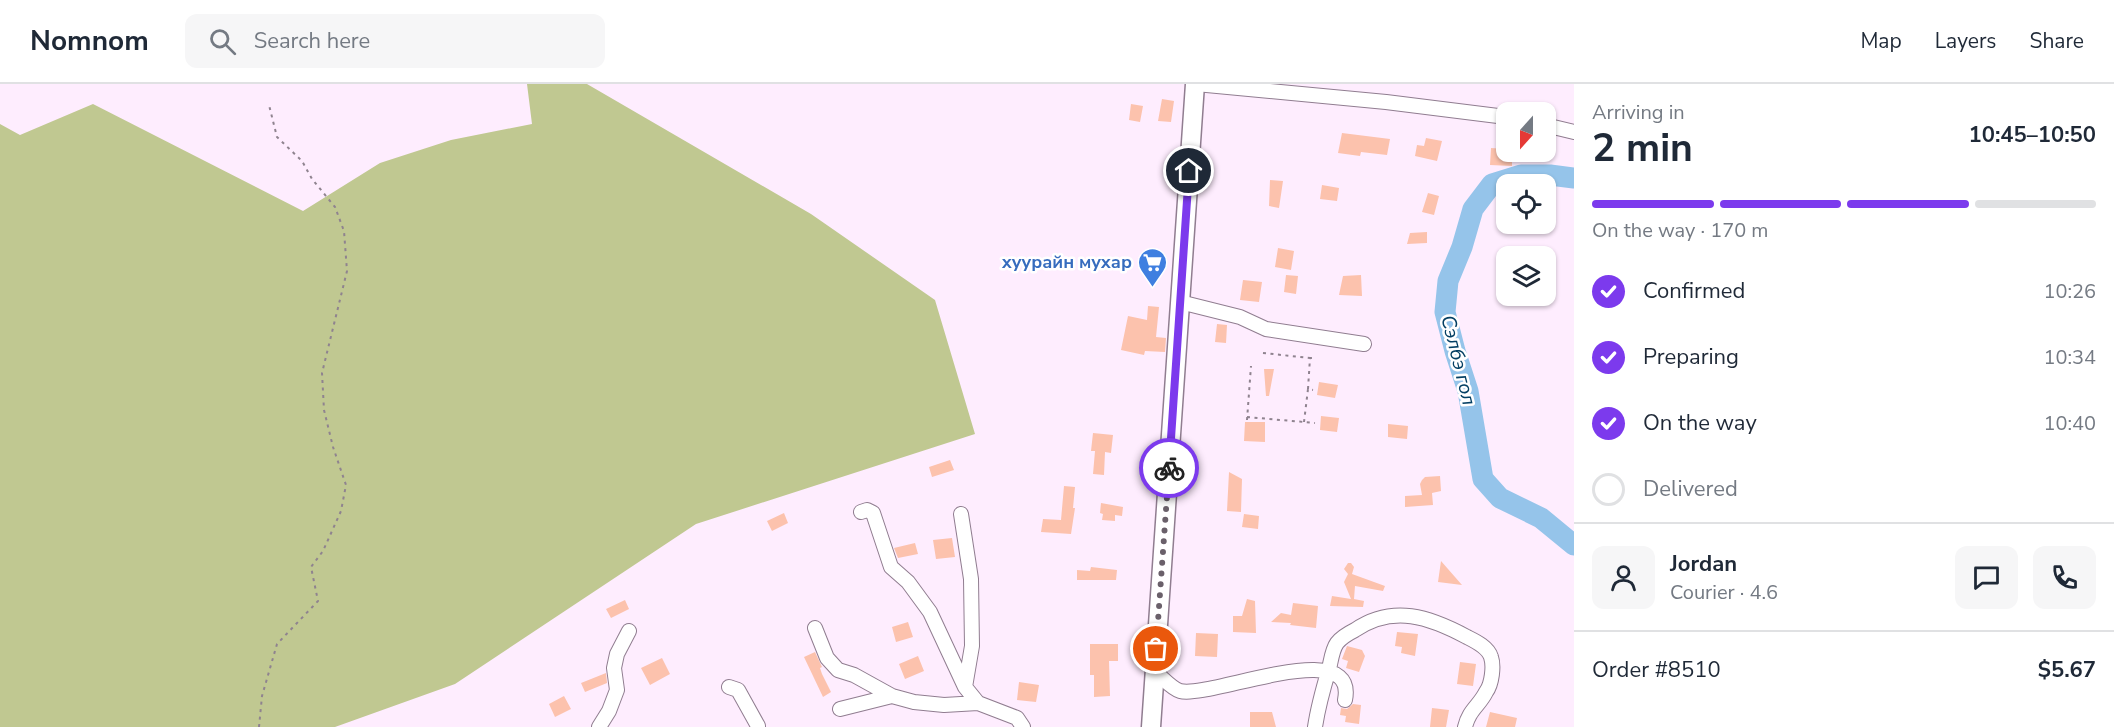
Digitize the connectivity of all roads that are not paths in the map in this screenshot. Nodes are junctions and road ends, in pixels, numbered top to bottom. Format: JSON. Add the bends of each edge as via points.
{"nodes":[{"id":1,"x":1196,"y":84,"type":"edge"},
{"id":2,"x":1496,"y":116,"type":"edge"},
{"id":3,"x":1556,"y":128,"type":"edge"},
{"id":4,"x":1574,"y":132,"type":"edge"},
{"id":5,"x":1180,"y":302,"type":"junction"},
{"id":6,"x":1364,"y":344,"type":"dead end"},
{"id":7,"x":861,"y":512,"type":"dead end"},
{"id":8,"x":961,"y":514,"type":"dead end"},
{"id":9,"x":815,"y":628,"type":"dead end"},
{"id":10,"x":629,"y":631,"type":"dead end"},
{"id":11,"x":1328,"y":671,"type":"junction"},
{"id":12,"x":1155,"y":672,"type":"junction"},
{"id":13,"x":729,"y":687,"type":"dead end"},
{"id":14,"x":965,"y":687,"type":"junction"},
{"id":15,"x":892,"y":696,"type":"junction"},
{"id":16,"x":1345,"y":700,"type":"dead end"},
{"id":17,"x":978,"y":703,"type":"junction"},
{"id":18,"x":840,"y":709,"type":"dead end"},
{"id":19,"x":599,"y":727,"type":"edge"},
{"id":20,"x":757,"y":727,"type":"edge"},
{"id":21,"x":764,"y":727,"type":"edge"},
{"id":22,"x":1023,"y":727,"type":"edge"},
{"id":23,"x":1151,"y":727,"type":"edge"},
{"id":24,"x":1315,"y":727,"type":"edge"},
{"id":25,"x":1466,"y":727,"type":"edge"}],
"edges":[{"from":1,"to":2,"type":"street"},
{"from":1,"to":5,"type":"main road"},
{"from":3,"to":4,"type":"street"},
{"from":5,"to":6,"type":"street","via":[[1240,317],[1266,329]]},
{"from":5,"to":12,"type":"main road"},
{"from":7,"to":14,"type":"street","via":[[873,513],[891,567],[908,582],[930,612]]},
{"from":8,"to":14,"type":"street","via":[[971,579],[972,646]]},
{"from":9,"to":15,"type":"street","via":[[827,658],[838,670]]},
{"from":10,"to":19,"type":"street","via":[[614,668],[617,690]]},
{"from":11,"to":12,"type":"street","via":[[1292,671],[1206,691],[1179,691]]},
{"from":11,"to":16,"type":"street","via":[[1343,679]]},
{"from":11,"to":24,"type":"street"},
{"from":11,"to":25,"type":"street","via":[[1337,642],[1371,620],[1405,615],[1444,626],[1480,644],[1491,655],[1487,692],[1474,706]]},
{"from":12,"to":23,"type":"main road"},
{"from":13,"to":20,"type":"street","via":[[738,690]]},
{"from":14,"to":17,"type":"street"},
{"from":15,"to":17,"type":"street","via":[[944,705]]},
{"from":15,"to":18,"type":"street"},
{"from":17,"to":22,"type":"street","via":[[1017,718]]},
{"from":20,"to":21,"type":"street"}]}
